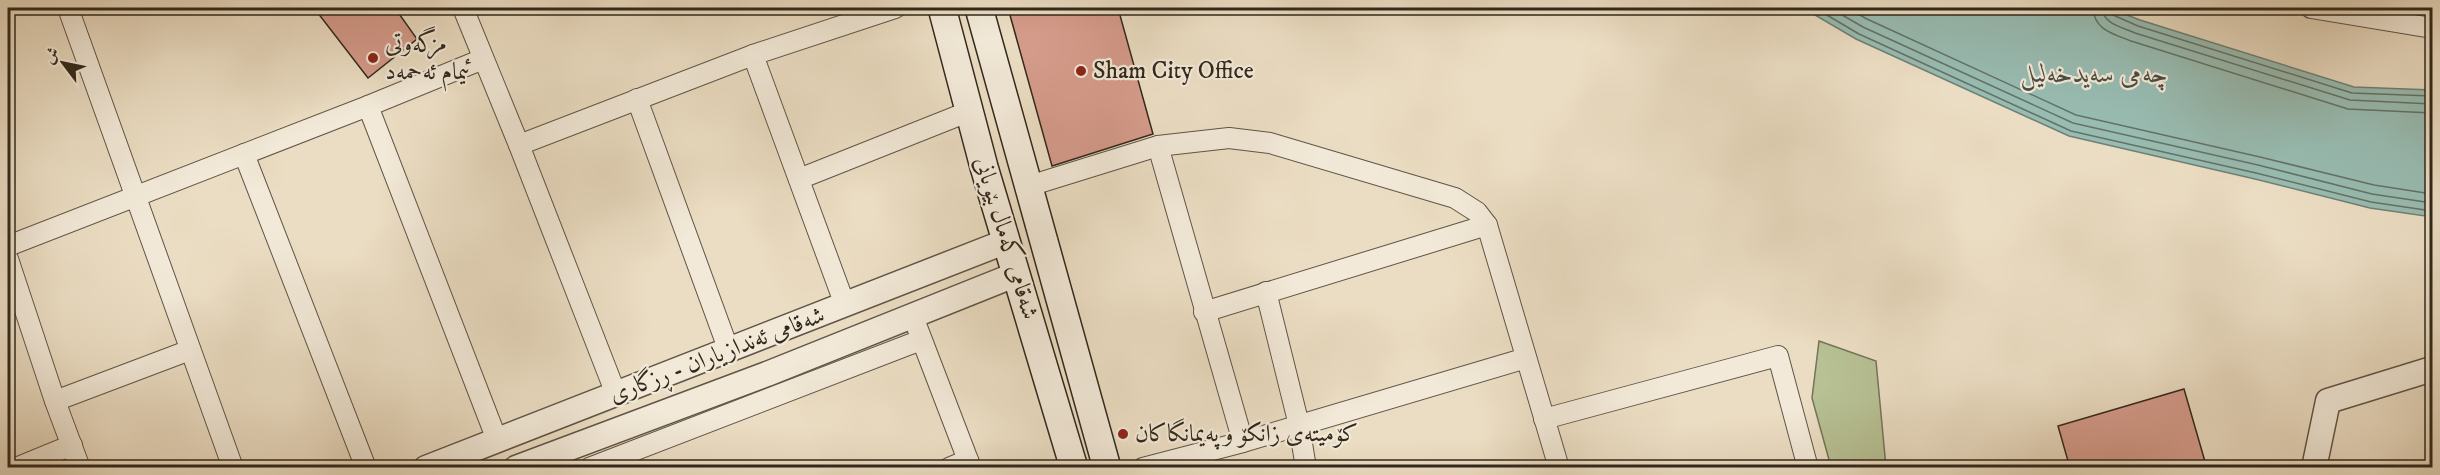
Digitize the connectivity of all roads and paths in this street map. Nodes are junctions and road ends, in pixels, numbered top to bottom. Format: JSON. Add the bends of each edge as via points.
{"nodes":[{"id":1,"x":68,"y":8,"type":"edge"},
{"id":2,"x":463,"y":8,"type":"edge"},
{"id":3,"x":895,"y":8,"type":"edge"},
{"id":4,"x":942,"y":8,"type":"edge"},
{"id":5,"x":979,"y":8,"type":"edge"},
{"id":6,"x":2311,"y":8,"type":"edge"},
{"id":7,"x":2433,"y":28,"type":"edge"},
{"id":8,"x":753,"y":55,"type":"junction"},
{"id":9,"x":483,"y":59,"type":"junction"},
{"id":10,"x":637,"y":99,"type":"junction"},
{"id":11,"x":368,"y":106,"type":"junction"},
{"id":12,"x":970,"y":111,"type":"junction"},
{"id":13,"x":519,"y":145,"type":"junction"},
{"id":14,"x":1158,"y":146,"type":"junction"},
{"id":15,"x":244,"y":154,"type":"junction"},
{"id":16,"x":1020,"y":155,"type":"junction"},
{"id":17,"x":984,"y":166,"type":"junction"},
{"id":18,"x":799,"y":179,"type":"junction"},
{"id":19,"x":1029,"y":186,"type":"junction"},
{"id":20,"x":135,"y":196,"type":"junction"},
{"id":21,"x":1487,"y":225,"type":"junction"},
{"id":22,"x":1007,"y":241,"type":"junction"},
{"id":23,"x":8,"y":246,"type":"edge"},
{"id":24,"x":8,"y":259,"type":"edge"},
{"id":25,"x":1017,"y":274,"type":"junction"},
{"id":26,"x":1266,"y":292,"type":"junction"},
{"id":27,"x":845,"y":304,"type":"junction"},
{"id":28,"x":1204,"y":312,"type":"junction"},
{"id":29,"x":912,"y":316,"type":"junction"},
{"id":30,"x":921,"y":340,"type":"junction"},
{"id":31,"x":190,"y":350,"type":"junction"},
{"id":32,"x":729,"y":351,"type":"junction"},
{"id":33,"x":1526,"y":358,"type":"junction"},
{"id":34,"x":2433,"y":369,"type":"edge"},
{"id":35,"x":616,"y":394,"type":"junction"},
{"id":36,"x":55,"y":402,"type":"junction"},
{"id":37,"x":1544,"y":419,"type":"junction"},
{"id":38,"x":1299,"y":425,"type":"junction"},
{"id":39,"x":497,"y":440,"type":"junction"},
{"id":40,"x":1243,"y":441,"type":"junction"},
{"id":41,"x":72,"y":445,"type":"junction"},
{"id":42,"x":554,"y":461,"type":"edge"},
{"id":43,"x":970,"y":464,"type":"edge"},
{"id":44,"x":438,"y":465,"type":"edge"},
{"id":45,"x":16,"y":468,"type":"edge"},
{"id":46,"x":80,"y":468,"type":"edge"},
{"id":47,"x":233,"y":468,"type":"edge"},
{"id":48,"x":366,"y":468,"type":"edge"},
{"id":49,"x":516,"y":468,"type":"edge"},
{"id":50,"x":589,"y":468,"type":"edge"},
{"id":51,"x":949,"y":468,"type":"edge"},
{"id":52,"x":1074,"y":468,"type":"edge"},
{"id":53,"x":1107,"y":468,"type":"edge"},
{"id":54,"x":1143,"y":468,"type":"edge"},
{"id":55,"x":1306,"y":468,"type":"edge"},
{"id":56,"x":1559,"y":468,"type":"edge"},
{"id":57,"x":1808,"y":468,"type":"edge"},
{"id":58,"x":2314,"y":468,"type":"edge"}],
"edges":[{"from":1,"to":20,"type":"street"},
{"from":2,"to":9,"type":"street"},
{"from":3,"to":8,"type":"street"},
{"from":4,"to":12,"type":"main road","name":"شەقامی کەمال بێویانی"},
{"from":5,"to":16,"type":"main road","name":"شەقامی کەمال بێویانی"},
{"from":6,"to":7,"type":"street"},
{"from":8,"to":10,"type":"street"},
{"from":8,"to":18,"type":"street"},
{"from":9,"to":11,"type":"street"},
{"from":9,"to":13,"type":"street"},
{"from":10,"to":13,"type":"street"},
{"from":10,"to":32,"type":"street"},
{"from":11,"to":15,"type":"street"},
{"from":11,"to":39,"type":"street"},
{"from":12,"to":17,"type":"main road","name":"شەقامی کەمال بێویانی"},
{"from":12,"to":18,"type":"street"},
{"from":13,"to":35,"type":"street"},
{"from":14,"to":19,"type":"street"},
{"from":14,"to":21,"type":"street","via":[[1229,138],[1270,143],[1455,198],[1477,212]]},
{"from":14,"to":28,"type":"street"},
{"from":15,"to":20,"type":"street"},
{"from":15,"to":48,"type":"street"},
{"from":16,"to":17,"type":"main road","via":[[993,156]]},
{"from":16,"to":19,"type":"main road","name":"شەقامی کەمال بێویانی"},
{"from":17,"to":22,"type":"main road","name":"شەقامی کەمال بێویانی"},
{"from":18,"to":27,"type":"street"},
{"from":19,"to":53,"type":"main road","name":"شەقامی کەمال بێویانی"},
{"from":20,"to":23,"type":"street"},
{"from":20,"to":31,"type":"street"},
{"from":21,"to":26,"type":"street"},
{"from":21,"to":33,"type":"street"},
{"from":22,"to":25,"type":"main road","name":"شەقامی کەمال بێویانی"},
{"from":22,"to":27,"type":"street","name":"شەقامی ئەندازیاران - ڕزگاری"},
{"from":24,"to":36,"type":"street"},
{"from":25,"to":29,"type":"street","name":"شەقامی ئەندازیاران - ڕزگاری"},
{"from":25,"to":52,"type":"main road","name":"شەقامی کەمال بێویانی"},
{"from":26,"to":28,"type":"street"},
{"from":26,"to":38,"type":"street"},
{"from":27,"to":32,"type":"street","name":"شەقامی ئەندازیاران - ڕزگاری"},
{"from":28,"to":40,"type":"street"},
{"from":29,"to":30,"type":"street"},
{"from":29,"to":42,"type":"street","name":"شەقامی ئەندازیاران - ڕزگاری"},
{"from":30,"to":43,"type":"street"},
{"from":30,"to":50,"type":"street"},
{"from":31,"to":36,"type":"street"},
{"from":31,"to":47,"type":"street"},
{"from":32,"to":35,"type":"street","name":"شەقامی ئەندازیاران - ڕزگاری"},
{"from":33,"to":37,"type":"street"},
{"from":33,"to":38,"type":"street"},
{"from":34,"to":58,"type":"street","via":[[2328,401]]},
{"from":35,"to":39,"type":"street","name":"شەقامی ئەندازیاران - ڕزگاری"},
{"from":36,"to":41,"type":"street"},
{"from":37,"to":56,"type":"street"},
{"from":37,"to":57,"type":"street","via":[[1778,356]]},
{"from":38,"to":40,"type":"street"},
{"from":38,"to":55,"type":"street"},
{"from":39,"to":44,"type":"street","name":"شەقامی ئەندازیاران - ڕزگاری"},
{"from":40,"to":54,"type":"street"},
{"from":41,"to":45,"type":"street"},
{"from":41,"to":46,"type":"street"},
{"from":42,"to":49,"type":"street","name":"شەقامی ئەندازیاران - ڕزگاری"},
{"from":43,"to":51,"type":"street"}]}
